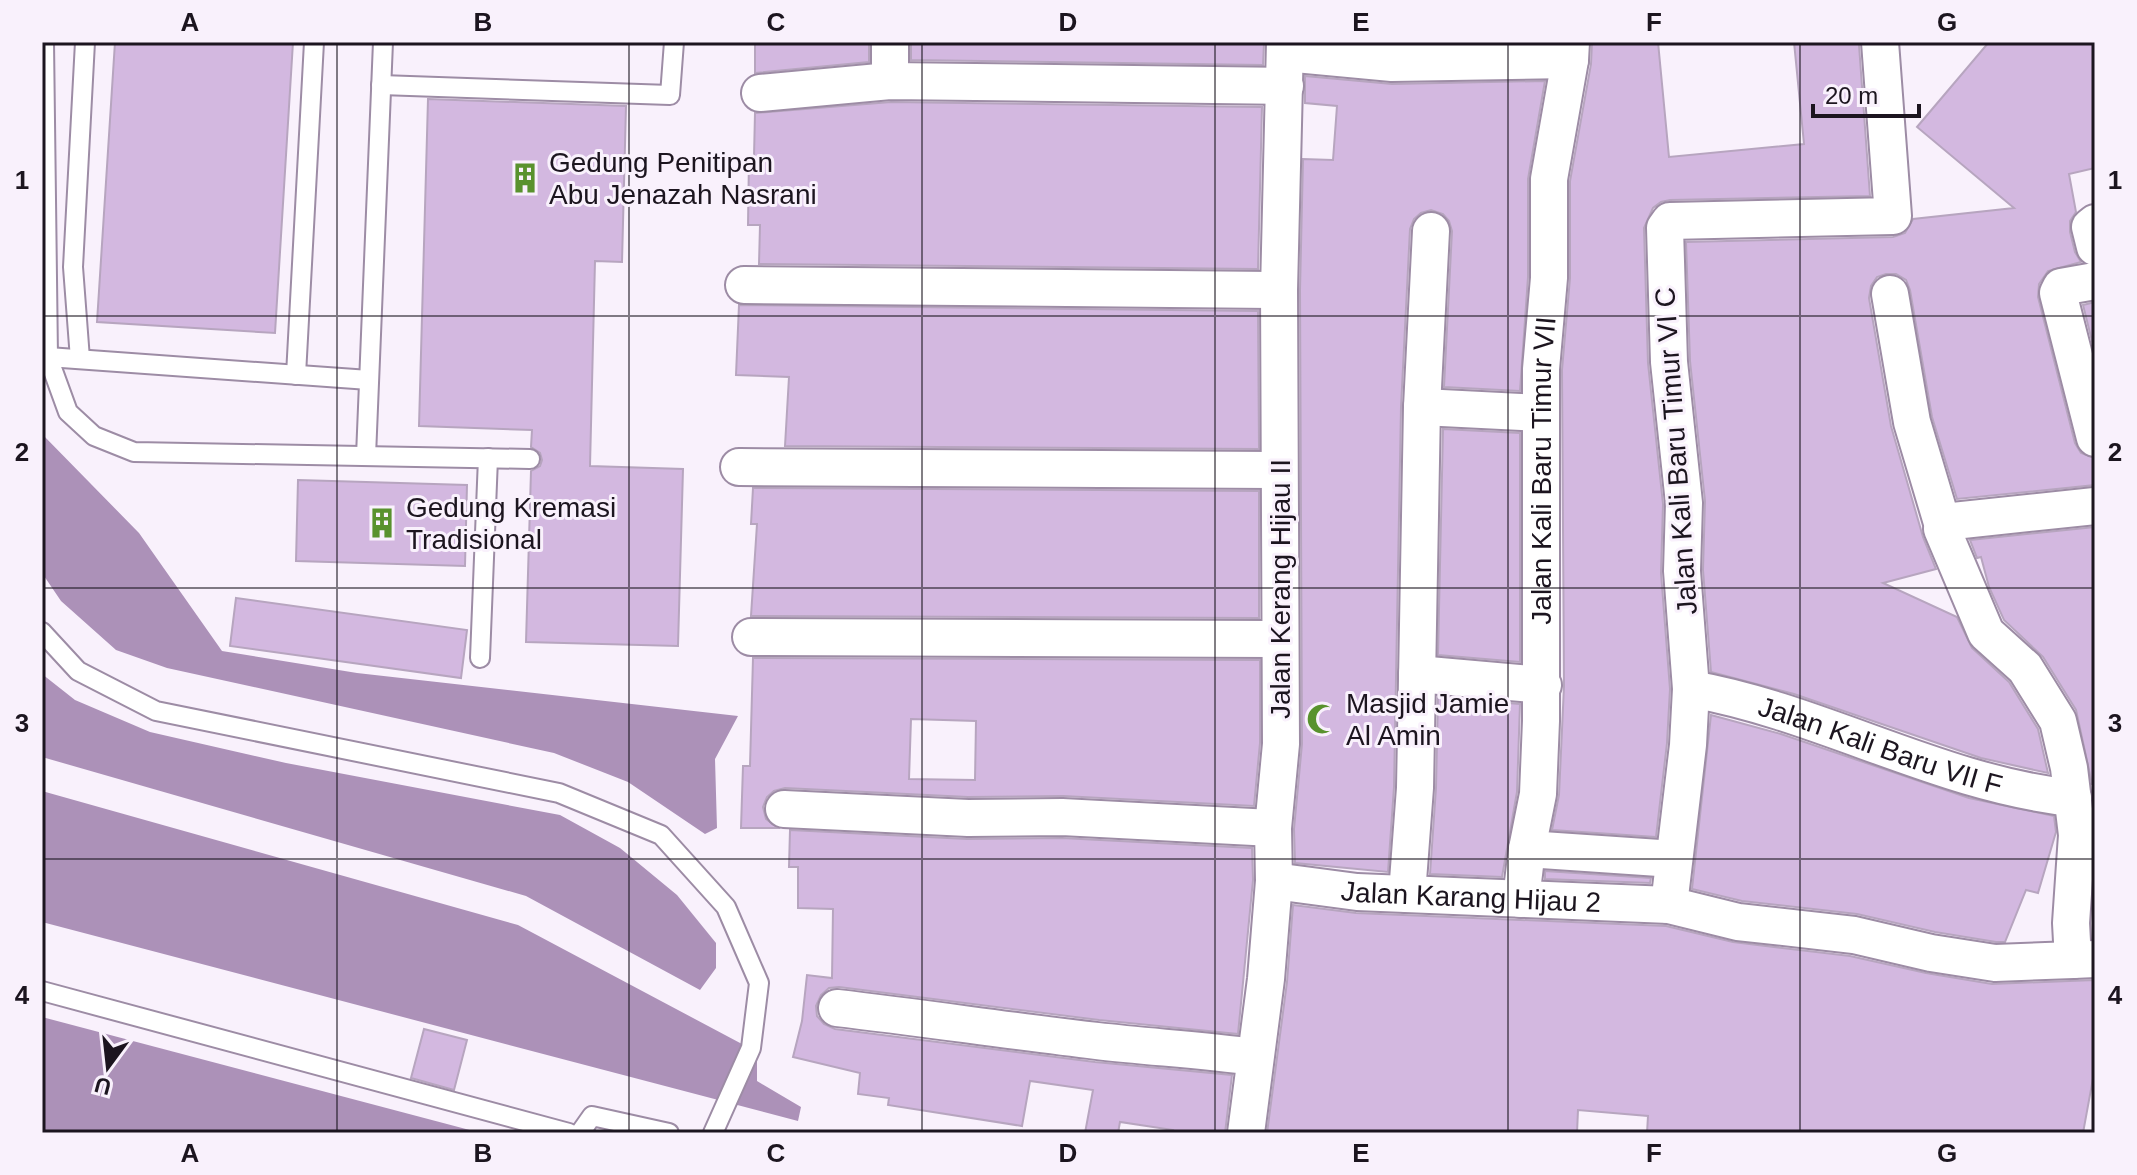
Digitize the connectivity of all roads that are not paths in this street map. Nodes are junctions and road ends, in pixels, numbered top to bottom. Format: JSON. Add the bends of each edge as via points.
{"nodes":[{"id":1,"x":44,"y":42,"type":"edge"},
{"id":2,"x":85,"y":42,"type":"edge"},
{"id":3,"x":314,"y":42,"type":"edge"},
{"id":4,"x":383,"y":42,"type":"edge"},
{"id":5,"x":674,"y":42,"type":"edge"},
{"id":6,"x":890,"y":42,"type":"edge"},
{"id":7,"x":1880,"y":42,"type":"edge"},
{"id":8,"x":1570,"y":51,"type":"edge"},
{"id":9,"x":1285,"y":60,"type":"edge"},
{"id":10,"x":890,"y":81,"type":"junction"},
{"id":11,"x":381,"y":85,"type":"junction"},
{"id":12,"x":760,"y":93,"type":"dead end"},
{"id":13,"x":44,"y":142,"type":"edge"},
{"id":14,"x":2095,"y":223,"type":"edge"},
{"id":15,"x":1431,"y":231,"type":"dead end"},
{"id":16,"x":2095,"y":247,"type":"edge"},
{"id":17,"x":2095,"y":281,"type":"edge"},
{"id":18,"x":744,"y":285,"type":"dead end"},
{"id":19,"x":1279,"y":290,"type":"junction"},
{"id":20,"x":1890,"y":294,"type":"dead end"},
{"id":21,"x":48,"y":357,"type":"junction"},
{"id":22,"x":80,"y":359,"type":"junction"},
{"id":23,"x":296,"y":375,"type":"junction"},
{"id":24,"x":369,"y":380,"type":"junction"},
{"id":25,"x":1422,"y":407,"type":"junction"},
{"id":26,"x":1540,"y":413,"type":"junction"},
{"id":27,"x":2094,"y":433,"type":"edge"},
{"id":28,"x":366,"y":456,"type":"junction"},
{"id":29,"x":488,"y":458,"type":"junction"},
{"id":30,"x":530,"y":459,"type":"dead end"},
{"id":31,"x":739,"y":467,"type":"dead end"},
{"id":32,"x":1279,"y":470,"type":"junction"},
{"id":33,"x":2095,"y":506,"type":"edge"},
{"id":34,"x":1943,"y":526,"type":"junction"},
{"id":35,"x":42,"y":632,"type":"edge"},
{"id":36,"x":751,"y":637,"type":"dead end"},
{"id":37,"x":1280,"y":639,"type":"junction"},
{"id":38,"x":480,"y":658,"type":"dead end"},
{"id":39,"x":1417,"y":674,"type":"junction"},
{"id":40,"x":1543,"y":685,"type":"junction"},
{"id":41,"x":1691,"y":689,"type":"junction"},
{"id":42,"x":2073,"y":798,"type":"junction"},
{"id":43,"x":784,"y":809,"type":"dead end"},
{"id":44,"x":1273,"y":828,"type":"junction"},
{"id":45,"x":1527,"y":849,"type":"junction"},
{"id":46,"x":1674,"y":859,"type":"junction"},
{"id":47,"x":1274,"y":881,"type":"junction"},
{"id":48,"x":1407,"y":894,"type":"junction"},
{"id":49,"x":1521,"y":899,"type":"junction"},
{"id":50,"x":1669,"y":905,"type":"junction"},
{"id":51,"x":2084,"y":960,"type":"edge"},
{"id":52,"x":42,"y":991,"type":"edge"},
{"id":53,"x":837,"y":1008,"type":"dead end"},
{"id":54,"x":1254,"y":1057,"type":"junction"},
{"id":55,"x":716,"y":1126,"type":"edge"},
{"id":56,"x":569,"y":1133,"type":"edge"},
{"id":57,"x":580,"y":1133,"type":"edge"},
{"id":58,"x":669,"y":1133,"type":"edge"},
{"id":59,"x":1246,"y":1133,"type":"edge"}],
"edges":[{"from":1,"to":13,"type":"lane"},
{"from":2,"to":22,"type":"lane","via":[[73,267]]},
{"from":3,"to":23,"type":"lane"},
{"from":4,"to":11,"type":"lane"},
{"from":5,"to":11,"type":"lane","via":[[670,95]]},
{"from":6,"to":10,"type":"street"},
{"from":7,"to":41,"type":"street","name":"Jalan Kali Baru Timur VI C","via":[[1893,216],[1667,224],[1669,362],[1684,503],[1682,571]]},
{"from":8,"to":9,"type":"street","via":[[1392,63]]},
{"from":8,"to":26,"type":"street","name":"Jalan Kali Baru Timur VII","via":[[1549,179]]},
{"from":9,"to":10,"type":"street"},
{"from":9,"to":19,"type":"street","name":"Jalan Kerang Hijau II"},
{"from":10,"to":12,"type":"street"},
{"from":11,"to":24,"type":"lane"},
{"from":13,"to":21,"type":"lane"},
{"from":14,"to":16,"type":"street","via":[[2090,227]]},
{"from":15,"to":25,"type":"street"},
{"from":17,"to":27,"type":"street","via":[[2058,291]]},
{"from":18,"to":19,"type":"street"},
{"from":19,"to":32,"type":"street","name":"Jalan Kerang Hijau II"},
{"from":20,"to":34,"type":"street","via":[[1912,422]]},
{"from":21,"to":22,"type":"lane"},
{"from":21,"to":28,"type":"lane","via":[[68,412],[94,436],[134,452]]},
{"from":22,"to":23,"type":"lane"},
{"from":23,"to":24,"type":"lane"},
{"from":24,"to":28,"type":"lane"},
{"from":25,"to":26,"type":"street"},
{"from":25,"to":39,"type":"street"},
{"from":26,"to":40,"type":"street","name":"Jalan Kali Baru Timur VII"},
{"from":28,"to":29,"type":"lane"},
{"from":29,"to":30,"type":"lane"},
{"from":29,"to":38,"type":"lane"},
{"from":31,"to":32,"type":"street"},
{"from":32,"to":37,"type":"street","name":"Jalan Kerang Hijau II"},
{"from":33,"to":34,"type":"street"},
{"from":34,"to":42,"type":"street","via":[[1986,633],[2025,668],[2058,721]]},
{"from":35,"to":55,"type":"lane","via":[[78,671],[156,711],[559,793],[661,835],[726,907],[759,983],[751,1048]]},
{"from":36,"to":37,"type":"street"},
{"from":37,"to":44,"type":"street","name":"Jalan Kerang Hijau II","via":[[1281,744]]},
{"from":39,"to":40,"type":"street"},
{"from":39,"to":48,"type":"street"},
{"from":40,"to":45,"type":"street","name":"Jalan Kali Baru Timur VII","via":[[1538,794]]},
{"from":41,"to":42,"type":"street","name":"Jalan Kali Baru VII F","via":[[1737,697],[2012,789]]},
{"from":41,"to":46,"type":"street","name":"Jalan Kali Baru Timur VI C"},
{"from":42,"to":51,"type":"street","via":[[2077,835],[2071,923]]},
{"from":43,"to":44,"type":"street"},
{"from":44,"to":47,"type":"street","name":"Jalan Kerang Hijau II"},
{"from":45,"to":46,"type":"street"},
{"from":45,"to":49,"type":"street","name":"Jalan Kali Baru Timur VII"},
{"from":46,"to":50,"type":"street","name":"Jalan Kali Baru Timur VI C"},
{"from":47,"to":48,"type":"street","name":"Jalan Karang Hijau 2"},
{"from":47,"to":54,"type":"street","name":"Jalan Kerang Hijau II","via":[[1261,1031]]},
{"from":48,"to":49,"type":"street","name":"Jalan Karang Hijau 2"},
{"from":49,"to":50,"type":"street","name":"Jalan Karang Hijau 2"},
{"from":50,"to":51,"type":"street","name":"Jalan Karang Hijau 2","via":[[1738,922],[1854,935],[1995,963]]},
{"from":52,"to":56,"type":"lane"},
{"from":53,"to":54,"type":"street"},
{"from":54,"to":59,"type":"street","name":"Jalan Kerang Hijau II"},
{"from":57,"to":58,"type":"lane","via":[[592,1116]]}]}
